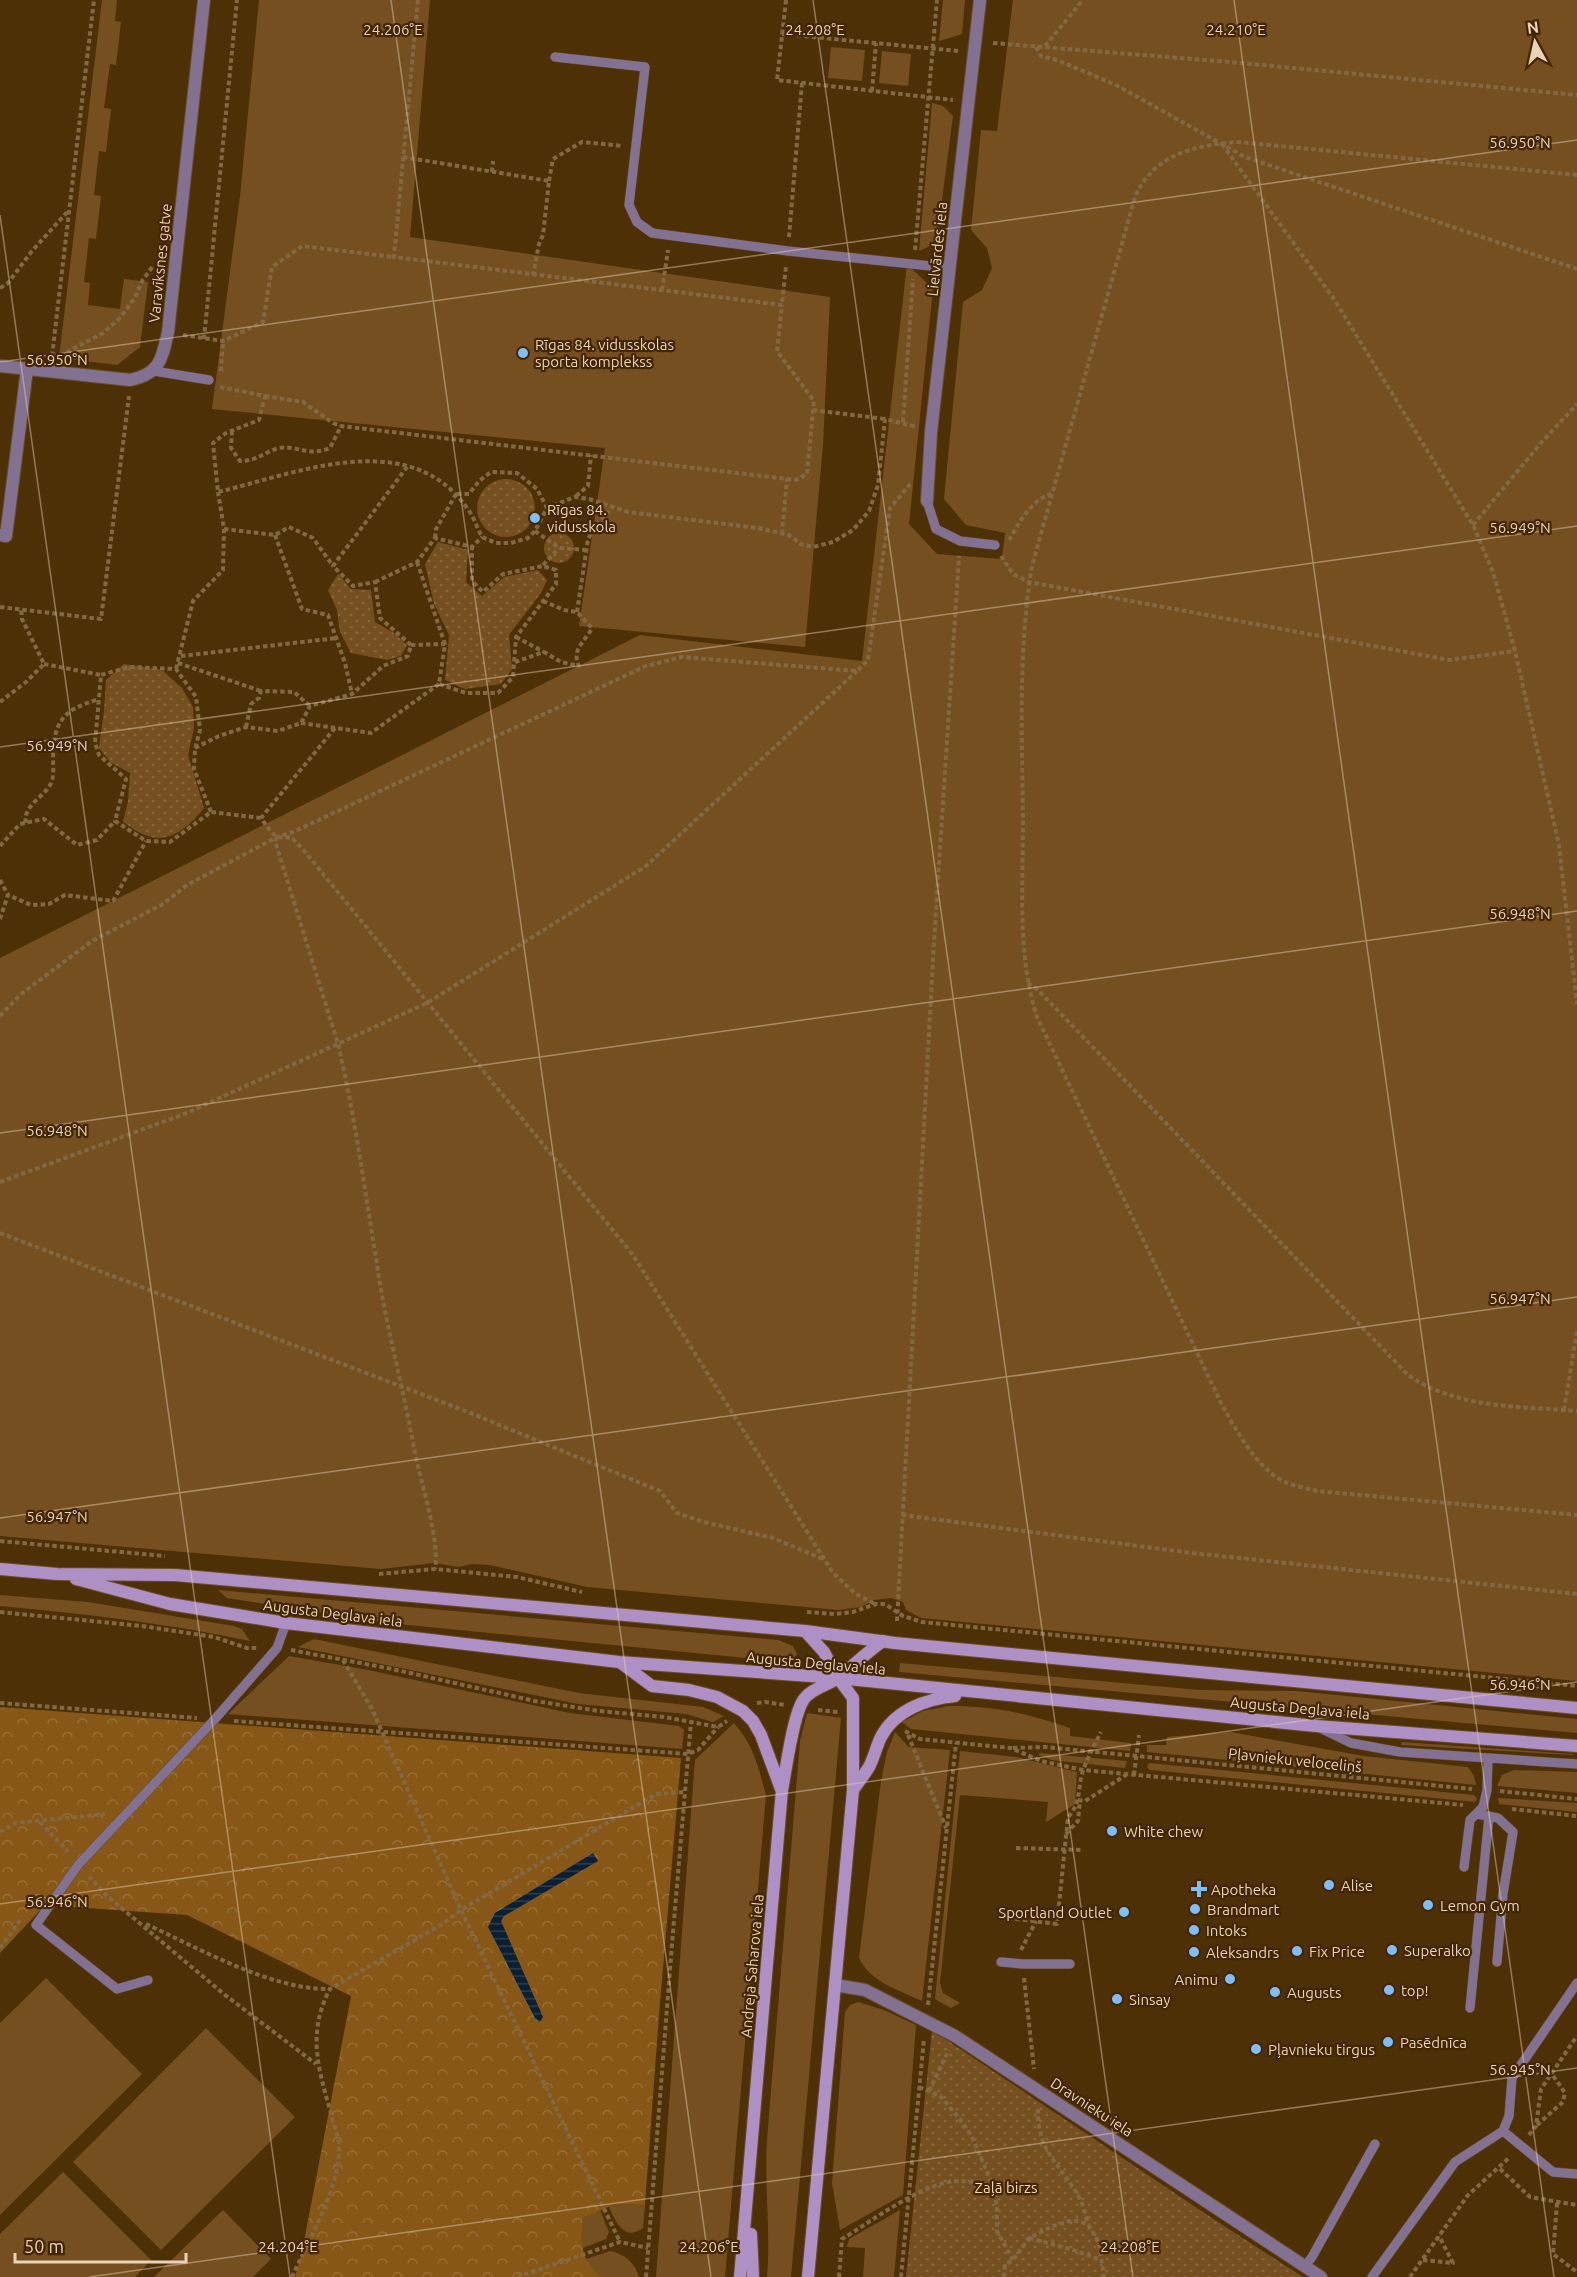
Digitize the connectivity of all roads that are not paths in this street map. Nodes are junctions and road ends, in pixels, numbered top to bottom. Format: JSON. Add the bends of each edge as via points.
{"nodes":[{"id":1,"x":204,"y":0,"type":"edge"},
{"id":2,"x":980,"y":0,"type":"edge"},
{"id":3,"x":555,"y":57,"type":"dead end"},
{"id":4,"x":950,"y":268,"type":"junction"},
{"id":5,"x":0,"y":366,"type":"edge"},
{"id":6,"x":27,"y":369,"type":"junction"},
{"id":7,"x":154,"y":371,"type":"junction"},
{"id":8,"x":209,"y":380,"type":"dead end"},
{"id":9,"x":927,"y":501,"type":"joint"},
{"id":10,"x":0,"y":535,"type":"edge"},
{"id":11,"x":995,"y":545,"type":"road end"},
{"id":12,"x":0,"y":1569,"type":"edge"},
{"id":13,"x":57,"y":1574,"type":"junction"},
{"id":14,"x":286,"y":1623,"type":"junction"},
{"id":15,"x":805,"y":1631,"type":"junction"},
{"id":16,"x":883,"y":1641,"type":"junction"},
{"id":17,"x":619,"y":1662,"type":"junction"},
{"id":18,"x":838,"y":1678,"type":"junction"},
{"id":19,"x":975,"y":1693,"type":"junction"},
{"id":20,"x":1577,"y":1708,"type":"edge"},
{"id":21,"x":1316,"y":1726,"type":"junction"},
{"id":22,"x":1577,"y":1746,"type":"edge"},
{"id":23,"x":1488,"y":1759,"type":"junction"},
{"id":24,"x":1577,"y":1764,"type":"edge"},
{"id":25,"x":782,"y":1790,"type":"junction"},
{"id":26,"x":853,"y":1790,"type":"junction"},
{"id":27,"x":1480,"y":1810,"type":"junction"},
{"id":28,"x":1489,"y":1816,"type":"junction"},
{"id":29,"x":1464,"y":1868,"type":"dead end"},
{"id":30,"x":1001,"y":1962,"type":"dead end"},
{"id":31,"x":1497,"y":1962,"type":"dead end"},
{"id":32,"x":1070,"y":1964,"type":"dead end"},
{"id":33,"x":148,"y":1980,"type":"dead end"},
{"id":34,"x":1577,"y":1983,"type":"edge"},
{"id":35,"x":835,"y":1985,"type":"junction"},
{"id":36,"x":1470,"y":2008,"type":"dead end"},
{"id":37,"x":1503,"y":2131,"type":"junction"},
{"id":38,"x":1375,"y":2144,"type":"dead end"},
{"id":39,"x":1577,"y":2174,"type":"edge"},
{"id":40,"x":748,"y":2191,"type":"junction"},
{"id":41,"x":1305,"y":2266,"type":"junction"},
{"id":42,"x":740,"y":2277,"type":"edge"},
{"id":43,"x":753,"y":2277,"type":"edge"},
{"id":44,"x":808,"y":2277,"type":"edge"},
{"id":45,"x":1322,"y":2277,"type":"edge"},
{"id":46,"x":1372,"y":2277,"type":"edge"}],
"edges":[{"from":1,"to":7,"type":"street","name":"Varavīksnes gatve","via":[[168,332],[163,355]]},
{"from":2,"to":4,"type":"street","name":"Lielvārdes iela"},
{"from":3,"to":4,"type":"lane","via":[[645,68],[629,205],[637,222],[652,232]]},
{"from":4,"to":9,"type":"street","name":"Lielvārdes iela"},
{"from":5,"to":6,"type":"street"},
{"from":6,"to":7,"type":"street","via":[[130,380]]},
{"from":6,"to":10,"type":"street","via":[[6,536]]},
{"from":7,"to":8,"type":"lane"},
{"from":9,"to":11,"type":"lane","via":[[936,529],[960,541]]},
{"from":12,"to":13,"type":"main road","name":"Augusta Deglava iela"},
{"from":13,"to":14,"type":"main road","name":"Augusta Deglava iela","via":[[170,1604]]},
{"from":13,"to":15,"type":"main road","name":"Augusta Deglava iela","via":[[175,1575]]},
{"from":14,"to":17,"type":"main road","name":"Augusta Deglava iela"},
{"from":14,"to":33,"type":"lane","via":[[277,1648],[78,1865],[36,1925],[117,1989]]},
{"from":15,"to":16,"type":"main road","name":"Augusta Deglava iela"},
{"from":15,"to":18,"type":"main road","via":[[824,1652]]},
{"from":16,"to":18,"type":"main road","name":"Andreja Saharova iela"},
{"from":16,"to":20,"type":"main road","name":"Augusta Deglava iela"},
{"from":17,"to":18,"type":"main road","name":"Augusta Deglava iela"},
{"from":17,"to":25,"type":"main road","via":[[651,1686],[717,1697],[743,1711],[761,1734]]},
{"from":18,"to":19,"type":"main road","name":"Augusta Deglava iela"},
{"from":18,"to":25,"type":"main road","name":"Andreja Saharova iela","via":[[804,1699]]},
{"from":18,"to":26,"type":"main road","via":[[853,1698]]},
{"from":19,"to":21,"type":"main road","name":"Augusta Deglava iela"},
{"from":19,"to":26,"type":"main road","via":[[935,1698],[893,1720]]},
{"from":21,"to":22,"type":"main road","name":"Augusta Deglava iela"},
{"from":21,"to":23,"type":"lane","via":[[1351,1743],[1400,1752]]},
{"from":23,"to":24,"type":"lane"},
{"from":23,"to":27,"type":"lane","via":[[1487,1790]]},
{"from":25,"to":40,"type":"main road","name":"Andreja Saharova iela"},
{"from":26,"to":35,"type":"main road"},
{"from":27,"to":28,"type":"lane"},
{"from":27,"to":29,"type":"lane","via":[[1470,1820]]},
{"from":28,"to":31,"type":"lane","via":[[1498,1818],[1513,1832]]},
{"from":28,"to":36,"type":"lane"},
{"from":30,"to":32,"type":"lane"},
{"from":34,"to":37,"type":"lane","via":[[1512,2078],[1509,2116]]},
{"from":35,"to":41,"type":"street","name":"Dravnieku iela","via":[[865,1990],[955,2036]]},
{"from":35,"to":44,"type":"main road"},
{"from":37,"to":39,"type":"lane","via":[[1553,2172]]},
{"from":37,"to":46,"type":"lane","via":[[1455,2162]]},
{"from":38,"to":41,"type":"lane"},
{"from":40,"to":42,"type":"main road","name":"Andreja Saharova iela"},
{"from":40,"to":43,"type":"main road"},
{"from":41,"to":45,"type":"street","name":"Dravnieku iela"}]}
